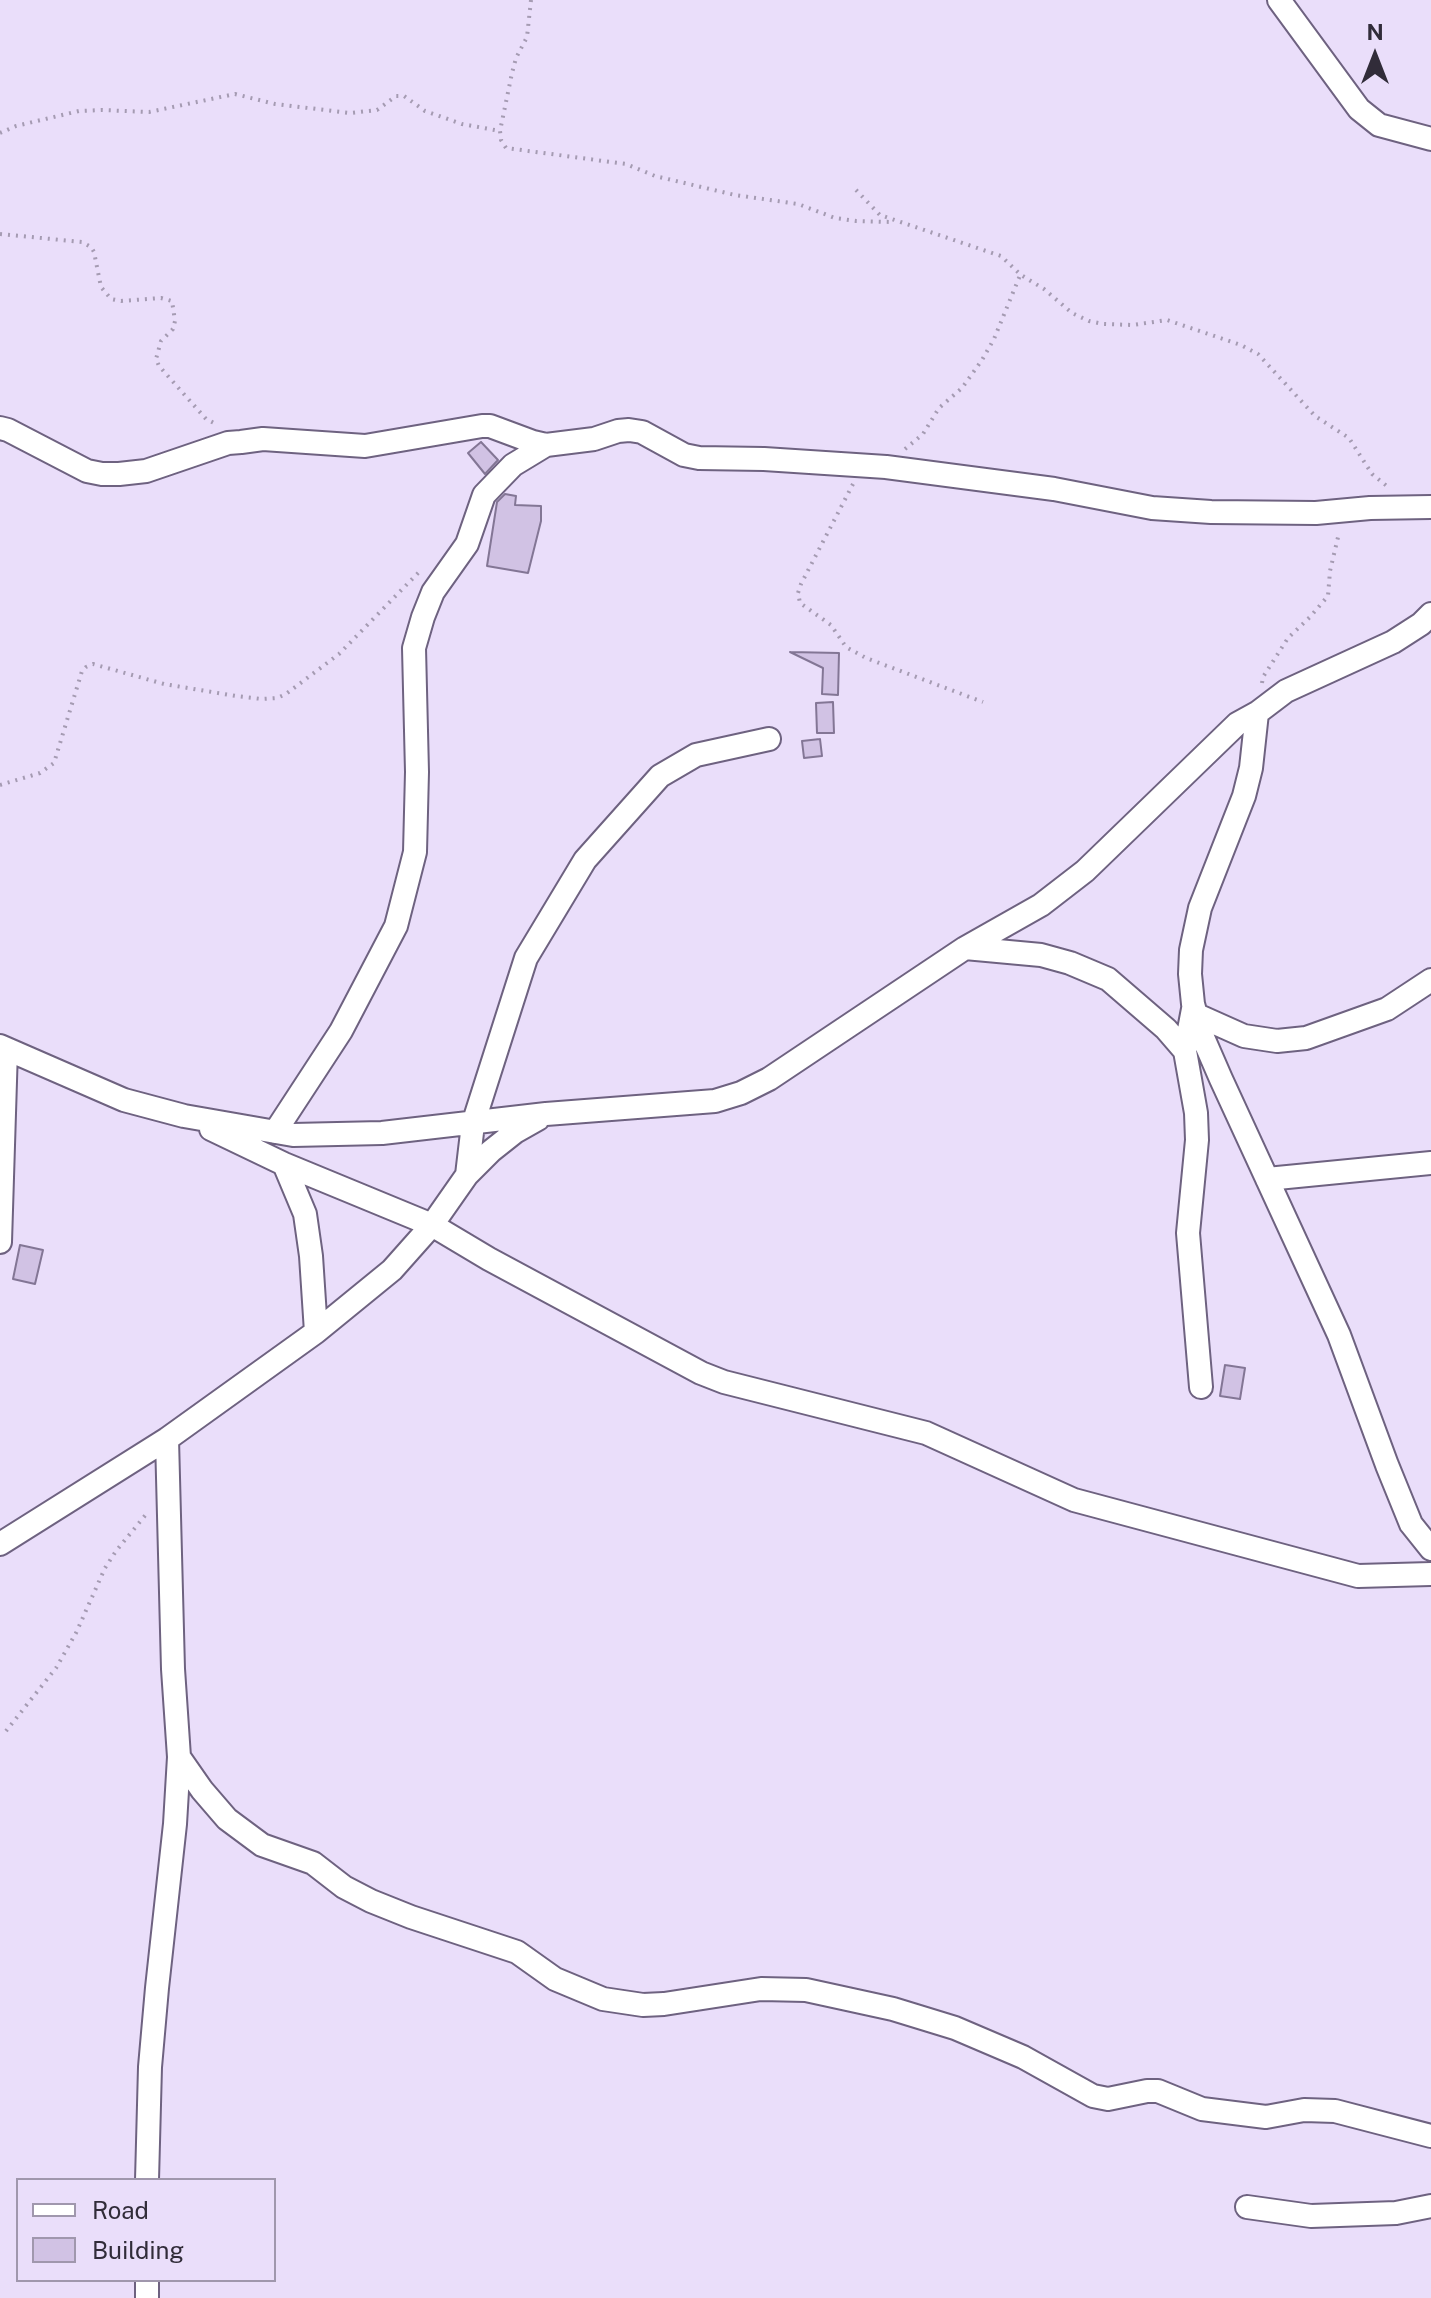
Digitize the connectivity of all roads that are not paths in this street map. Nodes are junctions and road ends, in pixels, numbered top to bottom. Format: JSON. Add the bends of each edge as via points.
{"nodes":[{"id":1,"x":1279,"y":0,"type":"edge"},
{"id":2,"x":1431,"y":139,"type":"edge"},
{"id":3,"x":0,"y":428,"type":"edge"},
{"id":4,"x":546,"y":445,"type":"junction"},
{"id":5,"x":1431,"y":507,"type":"edge"},
{"id":6,"x":1431,"y":614,"type":"edge"},
{"id":7,"x":1257,"y":713,"type":"junction"},
{"id":8,"x":769,"y":739,"type":"dead end"},
{"id":9,"x":965,"y":948,"type":"junction"},
{"id":10,"x":1431,"y":980,"type":"edge"},
{"id":11,"x":1195,"y":1009,"type":"junction"},
{"id":12,"x":3,"y":1048,"type":"edge"},
{"id":13,"x":1185,"y":1051,"type":"junction"},
{"id":14,"x":546,"y":1114,"type":"junction"},
{"id":15,"x":184,"y":1116,"type":"junction"},
{"id":16,"x":473,"y":1124,"type":"junction"},
{"id":17,"x":275,"y":1132,"type":"junction"},
{"id":18,"x":1431,"y":1163,"type":"edge"},
{"id":19,"x":284,"y":1164,"type":"junction"},
{"id":20,"x":467,"y":1175,"type":"junction"},
{"id":21,"x":1267,"y":1179,"type":"junction"},
{"id":22,"x":432,"y":1225,"type":"junction"},
{"id":23,"x":0,"y":1242,"type":"edge"},
{"id":24,"x":316,"y":1332,"type":"junction"},
{"id":25,"x":1201,"y":1387,"type":"dead end"},
{"id":26,"x":167,"y":1439,"type":"junction"},
{"id":27,"x":0,"y":1544,"type":"edge"},
{"id":28,"x":1431,"y":1549,"type":"edge"},
{"id":29,"x":1431,"y":1574,"type":"edge"},
{"id":30,"x":179,"y":1757,"type":"junction"},
{"id":31,"x":1431,"y":2136,"type":"edge"},
{"id":32,"x":147,"y":2178,"type":"edge"},
{"id":33,"x":1431,"y":2206,"type":"edge"},
{"id":34,"x":1247,"y":2207,"type":"dead end"}],
"edges":[{"from":1,"to":2,"type":"street","via":[[1359,109],[1379,125]]},
{"from":3,"to":4,"type":"street","via":[[87,471],[119,474],[146,471],[228,443],[263,439],[365,446],[490,426]]},
{"from":4,"to":5,"type":"street","via":[[629,430],[699,458],[878,467],[1054,489],[1152,508],[1211,512]]},
{"from":4,"to":17,"type":"street","via":[[513,465],[488,490],[467,544],[433,592],[416,635],[415,852],[396,926],[341,1031]]},
{"from":6,"to":7,"type":"street","via":[[1393,642],[1286,691]]},
{"from":7,"to":9,"type":"street","via":[[1237,724],[1085,871],[1041,905]]},
{"from":7,"to":11,"type":"street","via":[[1244,796],[1200,908],[1191,950]]},
{"from":8,"to":16,"type":"street","via":[[696,755],[660,776],[585,860],[526,958]]},
{"from":9,"to":13,"type":"street","via":[[1041,955],[1108,979]]},
{"from":9,"to":14,"type":"street","via":[[741,1093],[715,1101]]},
{"from":10,"to":11,"type":"street","via":[[1387,1009],[1306,1038],[1244,1036]]},
{"from":11,"to":13,"type":"street"},
{"from":11,"to":21,"type":"street"},
{"from":12,"to":15,"type":"street","via":[[124,1100]]},
{"from":12,"to":23,"type":"street"},
{"from":13,"to":25,"type":"street","via":[[1197,1129],[1188,1233]]},
{"from":14,"to":16,"type":"street"},
{"from":14,"to":20,"type":"street","via":[[515,1132]]},
{"from":15,"to":17,"type":"street"},
{"from":15,"to":19,"type":"street"},
{"from":16,"to":17,"type":"street","via":[[382,1133]]},
{"from":16,"to":20,"type":"street"},
{"from":18,"to":21,"type":"street"},
{"from":19,"to":22,"type":"street"},
{"from":19,"to":24,"type":"street","via":[[305,1214]]},
{"from":20,"to":22,"type":"street"},
{"from":21,"to":28,"type":"street","via":[[1339,1335],[1411,1524]]},
{"from":22,"to":24,"type":"street","via":[[392,1270]]},
{"from":22,"to":29,"type":"street","via":[[724,1382],[926,1433],[1074,1500],[1358,1576]]},
{"from":24,"to":26,"type":"street"},
{"from":26,"to":27,"type":"street"},
{"from":26,"to":30,"type":"street"},
{"from":30,"to":31,"type":"street","via":[[227,1819],[262,1845],[313,1863],[344,1887],[384,1906],[517,1952],[555,1979],[603,1999],[643,2005],[761,1989],[806,1990],[955,2028],[1023,2057],[1093,2096],[1108,2099],[1158,2091],[1202,2109],[1258,2116],[1335,2111]]},
{"from":30,"to":32,"type":"street","via":[[150,2067]]},
{"from":33,"to":34,"type":"street","via":[[1396,2213],[1311,2216]]}]}
